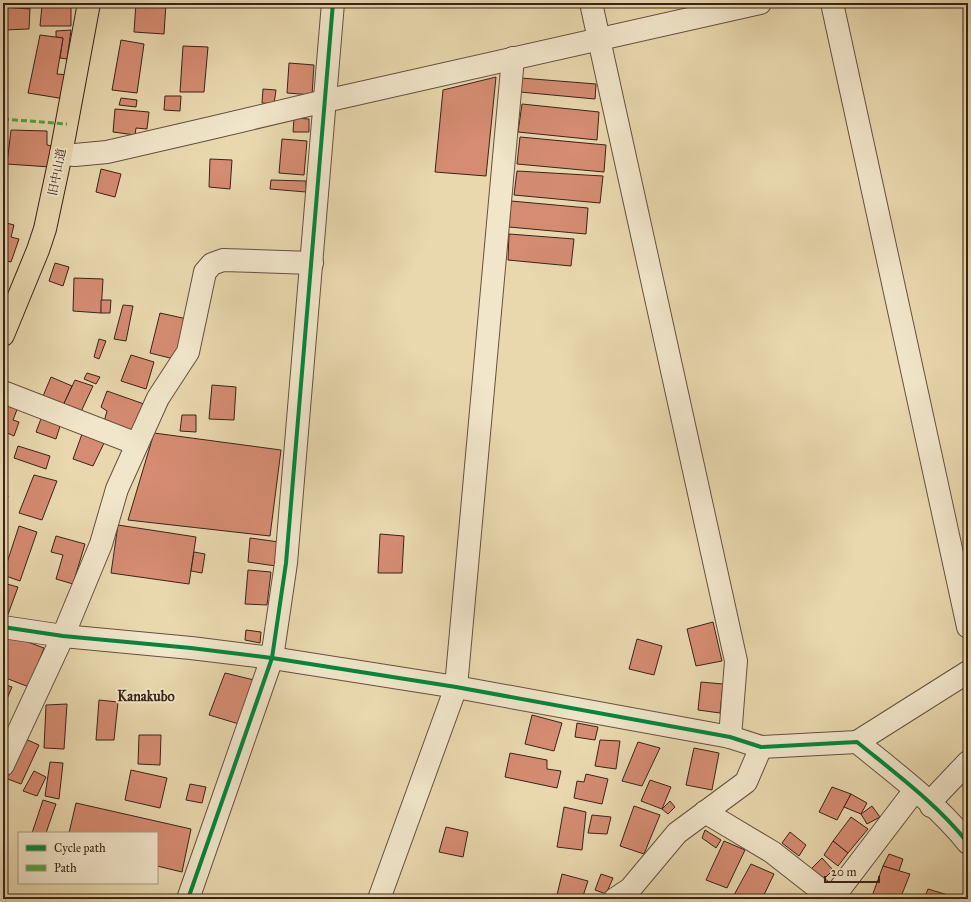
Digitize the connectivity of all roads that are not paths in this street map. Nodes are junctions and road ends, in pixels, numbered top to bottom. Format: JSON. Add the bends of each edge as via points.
{"nodes":[{"id":1,"x":89,"y":3,"type":"edge"},
{"id":2,"x":333,"y":3,"type":"edge"},
{"id":3,"x":591,"y":3,"type":"edge"},
{"id":4,"x":760,"y":3,"type":"edge"},
{"id":5,"x":832,"y":3,"type":"edge"},
{"id":6,"x":599,"y":39,"type":"junction"},
{"id":7,"x":513,"y":58,"type":"junction"},
{"id":8,"x":325,"y":101,"type":"junction"},
{"id":9,"x":61,"y":154,"type":"junction"},
{"id":10,"x":312,"y":263,"type":"junction"},
{"id":11,"x":5,"y":325,"type":"edge"},
{"id":12,"x":3,"y":392,"type":"edge"},
{"id":13,"x":137,"y":444,"type":"junction"},
{"id":14,"x":968,"y":627,"type":"edge"},
{"id":15,"x":3,"y":628,"type":"edge"},
{"id":16,"x":63,"y":636,"type":"junction"},
{"id":17,"x":272,"y":658,"type":"junction"},
{"id":18,"x":968,"y":672,"type":"edge"},
{"id":19,"x":456,"y":687,"type":"junction"},
{"id":20,"x":730,"y":737,"type":"junction"},
{"id":21,"x":857,"y":742,"type":"junction"},
{"id":22,"x":761,"y":747,"type":"junction"},
{"id":23,"x":968,"y":762,"type":"edge"},
{"id":24,"x":3,"y":765,"type":"edge"},
{"id":25,"x":915,"y":790,"type":"junction"},
{"id":26,"x":931,"y":806,"type":"junction"},
{"id":27,"x":705,"y":812,"type":"junction"},
{"id":28,"x":968,"y":843,"type":"edge"},
{"id":29,"x":188,"y":899,"type":"edge"},
{"id":30,"x":379,"y":899,"type":"edge"},
{"id":31,"x":615,"y":899,"type":"edge"},
{"id":32,"x":832,"y":899,"type":"edge"}],
"edges":[{"from":1,"to":9,"type":"main road","name":"旧中山道"},
{"from":2,"to":8,"type":"street"},
{"from":3,"to":6,"type":"street"},
{"from":4,"to":6,"type":"street"},
{"from":5,"to":14,"type":"street"},
{"from":6,"to":7,"type":"street"},
{"from":6,"to":20,"type":"street","via":[[736,661]]},
{"from":7,"to":8,"type":"street"},
{"from":7,"to":19,"type":"street"},
{"from":8,"to":9,"type":"street","via":[[106,152],[75,156]]},
{"from":8,"to":10,"type":"street"},
{"from":9,"to":11,"type":"main road","name":"旧中山道","via":[[45,229]]},
{"from":10,"to":13,"type":"street","via":[[223,260],[208,267],[203,277],[188,352],[158,398]]},
{"from":10,"to":17,"type":"street","via":[[286,563]]},
{"from":12,"to":13,"type":"street"},
{"from":13,"to":16,"type":"street","via":[[118,489],[101,544]]},
{"from":15,"to":16,"type":"street"},
{"from":16,"to":17,"type":"street"},
{"from":16,"to":24,"type":"street"},
{"from":17,"to":19,"type":"street"},
{"from":17,"to":29,"type":"street"},
{"from":18,"to":21,"type":"street"},
{"from":19,"to":20,"type":"street"},
{"from":19,"to":30,"type":"street"},
{"from":20,"to":22,"type":"street"},
{"from":21,"to":22,"type":"street"},
{"from":21,"to":25,"type":"street"},
{"from":22,"to":27,"type":"street","via":[[746,782]]},
{"from":23,"to":26,"type":"street","via":[[931,801]]},
{"from":25,"to":26,"type":"street"},
{"from":25,"to":32,"type":"street"},
{"from":26,"to":28,"type":"street","via":[[956,828]]},
{"from":27,"to":31,"type":"street","via":[[677,832],[630,889]]},
{"from":27,"to":32,"type":"street","via":[[772,852]]}]}
